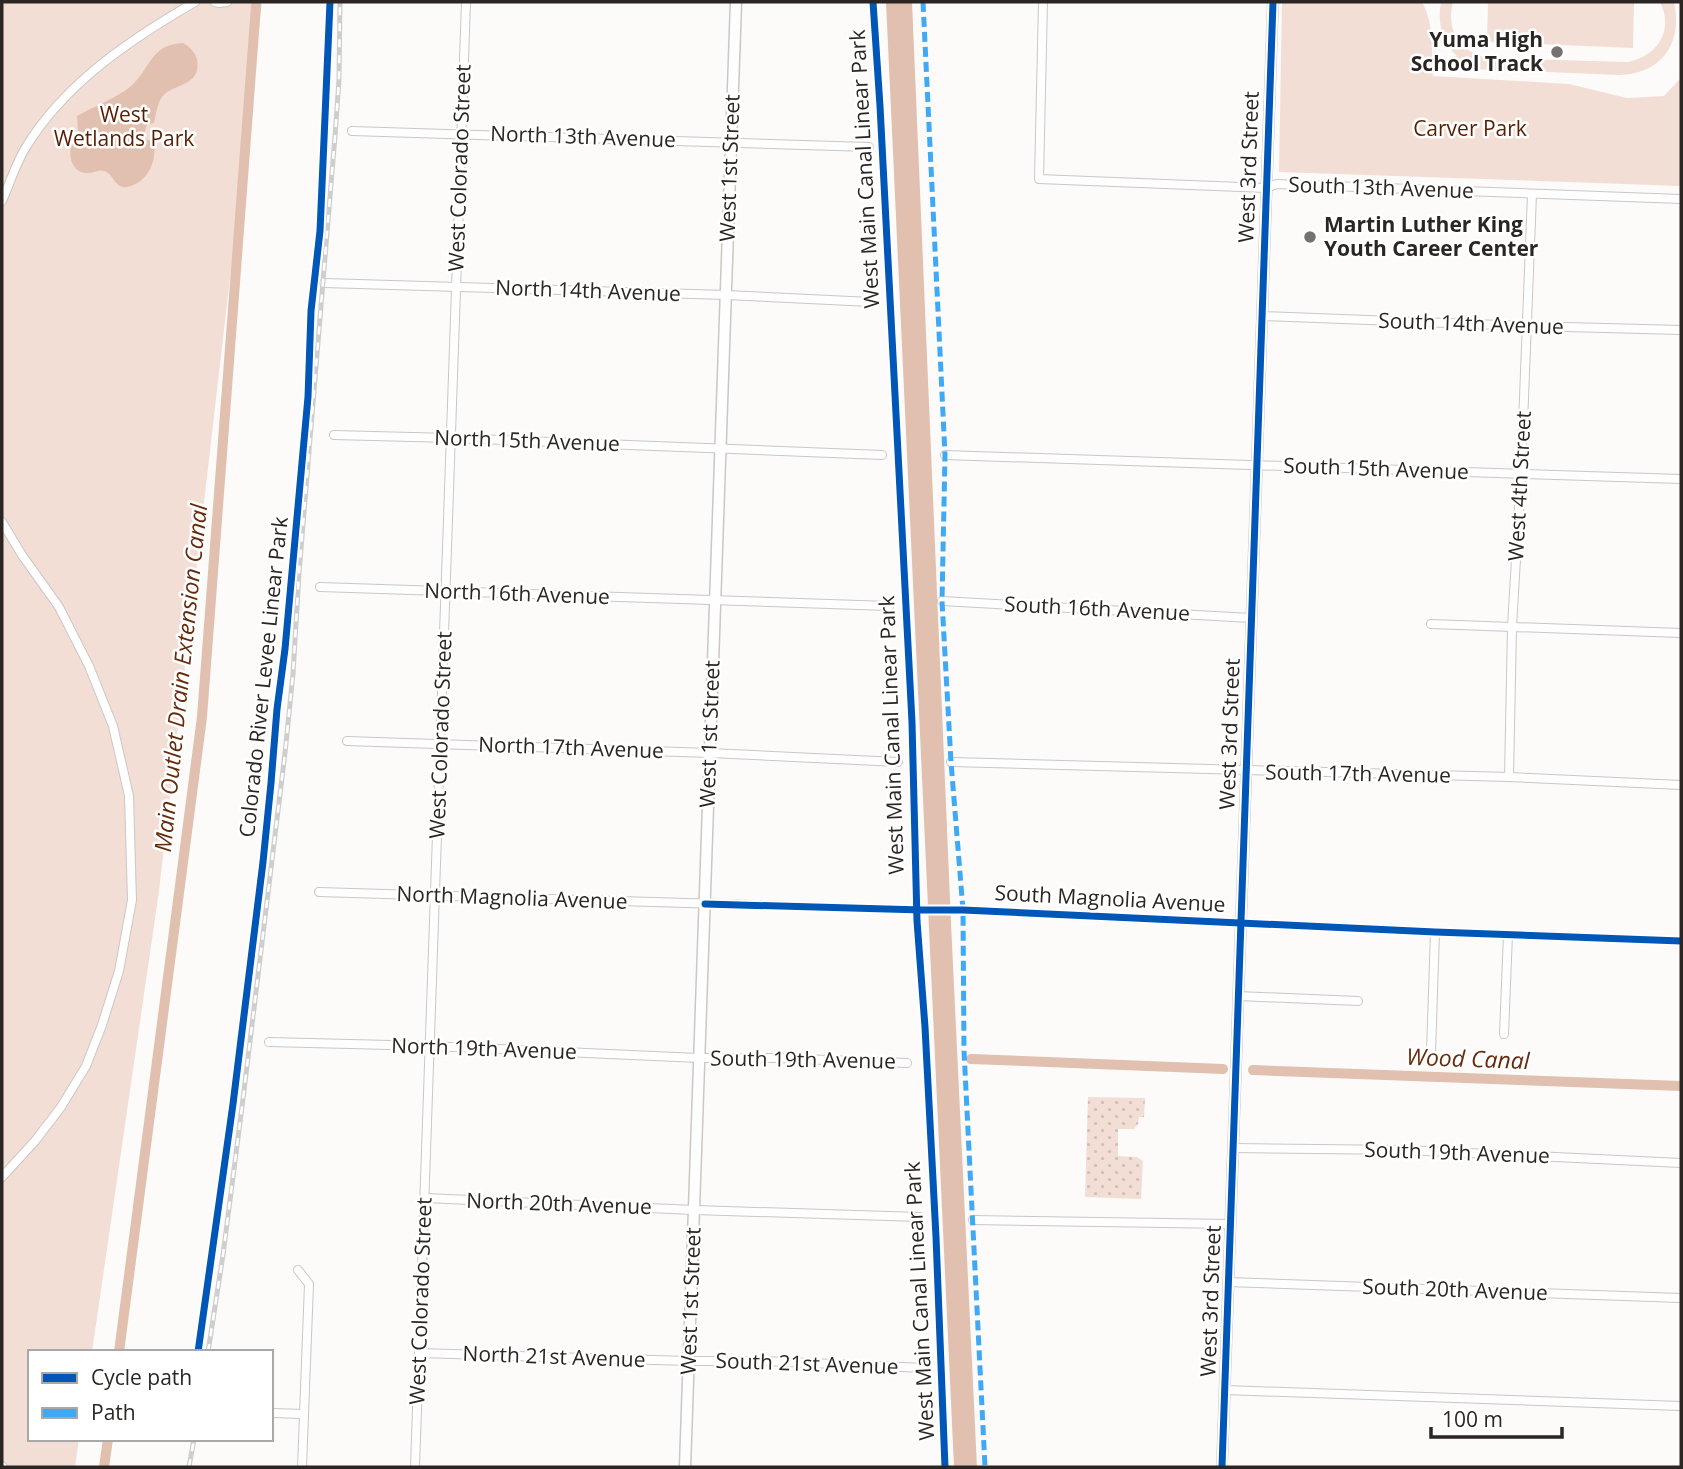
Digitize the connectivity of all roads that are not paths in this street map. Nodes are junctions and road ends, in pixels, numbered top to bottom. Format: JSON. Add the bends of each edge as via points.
{"nodes":[{"id":1,"x":194,"y":2,"type":"edge"},
{"id":2,"x":215,"y":2,"type":"edge"},
{"id":3,"x":227,"y":2,"type":"edge"},
{"id":4,"x":466,"y":2,"type":"edge"},
{"id":5,"x":736,"y":2,"type":"edge"},
{"id":6,"x":1043,"y":2,"type":"edge"},
{"id":7,"x":1273,"y":2,"type":"edge"},
{"id":8,"x":352,"y":131,"type":"dead end"},
{"id":9,"x":461,"y":133,"type":"junction"},
{"id":10,"x":731,"y":142,"type":"junction"},
{"id":11,"x":869,"y":147,"type":"dead end"},
{"id":12,"x":1266,"y":188,"type":"junction"},
{"id":13,"x":1532,"y":194,"type":"junction"},
{"id":14,"x":1681,"y":199,"type":"edge"},
{"id":15,"x":2,"y":201,"type":"edge"},
{"id":16,"x":324,"y":283,"type":"dead end"},
{"id":17,"x":456,"y":288,"type":"junction"},
{"id":18,"x":726,"y":295,"type":"junction"},
{"id":19,"x":872,"y":302,"type":"dead end"},
{"id":20,"x":1261,"y":316,"type":"junction"},
{"id":21,"x":1528,"y":326,"type":"junction"},
{"id":22,"x":1681,"y":330,"type":"edge"},
{"id":23,"x":334,"y":435,"type":"dead end"},
{"id":24,"x":451,"y":438,"type":"junction"},
{"id":25,"x":720,"y":449,"type":"junction"},
{"id":26,"x":882,"y":455,"type":"dead end"},
{"id":27,"x":945,"y":455,"type":"dead end"},
{"id":28,"x":1256,"y":465,"type":"junction"},
{"id":29,"x":1521,"y":474,"type":"junction"},
{"id":30,"x":1681,"y":479,"type":"edge"},
{"id":31,"x":2,"y":522,"type":"edge"},
{"id":32,"x":320,"y":587,"type":"dead end"},
{"id":33,"x":446,"y":590,"type":"junction"},
{"id":34,"x":715,"y":601,"type":"junction"},
{"id":35,"x":942,"y":601,"type":"dead end"},
{"id":36,"x":889,"y":606,"type":"dead end"},
{"id":37,"x":1251,"y":618,"type":"junction"},
{"id":38,"x":1431,"y":624,"type":"dead end"},
{"id":39,"x":1512,"y":627,"type":"junction"},
{"id":40,"x":1681,"y":633,"type":"edge"},
{"id":41,"x":348,"y":741,"type":"dead end"},
{"id":42,"x":440,"y":744,"type":"junction"},
{"id":43,"x":710,"y":752,"type":"junction"},
{"id":44,"x":898,"y":762,"type":"dead end"},
{"id":45,"x":951,"y":762,"type":"dead end"},
{"id":46,"x":1246,"y":771,"type":"junction"},
{"id":47,"x":1509,"y":777,"type":"junction"},
{"id":48,"x":1681,"y":785,"type":"edge"},
{"id":49,"x":319,"y":892,"type":"dead end"},
{"id":50,"x":435,"y":896,"type":"junction"},
{"id":51,"x":705,"y":904,"type":"junction"},
{"id":52,"x":1241,"y":923,"type":"junction"},
{"id":53,"x":1435,"y":932,"type":"junction"},
{"id":54,"x":1508,"y":934,"type":"junction"},
{"id":55,"x":1681,"y":941,"type":"edge"},
{"id":56,"x":1238,"y":996,"type":"junction"},
{"id":57,"x":1358,"y":1002,"type":"dead end"},
{"id":58,"x":1504,"y":1034,"type":"dead end"},
{"id":59,"x":269,"y":1042,"type":"dead end"},
{"id":60,"x":430,"y":1046,"type":"junction"},
{"id":61,"x":1431,"y":1052,"type":"dead end"},
{"id":62,"x":699,"y":1058,"type":"junction"},
{"id":63,"x":907,"y":1063,"type":"dead end"},
{"id":64,"x":1233,"y":1148,"type":"junction"},
{"id":65,"x":1681,"y":1163,"type":"edge"},
{"id":66,"x":2,"y":1177,"type":"edge"},
{"id":67,"x":425,"y":1198,"type":"junction"},
{"id":68,"x":694,"y":1210,"type":"junction"},
{"id":69,"x":920,"y":1217,"type":"dead end"},
{"id":70,"x":973,"y":1220,"type":"dead end"},
{"id":71,"x":1231,"y":1224,"type":"junction"},
{"id":72,"x":298,"y":1270,"type":"dead end"},
{"id":73,"x":1228,"y":1282,"type":"junction"},
{"id":74,"x":1681,"y":1298,"type":"edge"},
{"id":75,"x":419,"y":1353,"type":"junction"},
{"id":76,"x":689,"y":1361,"type":"junction"},
{"id":77,"x":925,"y":1368,"type":"dead end"},
{"id":78,"x":1225,"y":1390,"type":"junction"},
{"id":79,"x":1681,"y":1406,"type":"edge"},
{"id":80,"x":273,"y":1413,"type":"edge"},
{"id":81,"x":304,"y":1414,"type":"junction"},
{"id":82,"x":302,"y":1467,"type":"edge"},
{"id":83,"x":415,"y":1467,"type":"edge"},
{"id":84,"x":685,"y":1467,"type":"edge"},
{"id":85,"x":1222,"y":1467,"type":"edge"}],
"edges":[{"from":1,"to":15,"type":"street","via":[[99,66],[61,101],[26,148]]},
{"from":2,"to":3,"type":"street"},
{"from":4,"to":9,"type":"street","name":"West Colorado Street"},
{"from":5,"to":10,"type":"main road","name":"West 1st Street"},
{"from":6,"to":12,"type":"street","name":"South 13th Avenue","via":[[1039,179]]},
{"from":7,"to":12,"type":"street","name":"West 3rd Street"},
{"from":8,"to":9,"type":"street","name":"North 13th Avenue"},
{"from":9,"to":10,"type":"street","name":"North 13th Avenue"},
{"from":9,"to":17,"type":"street","name":"West Colorado Street"},
{"from":10,"to":11,"type":"street","name":"North 13th Avenue"},
{"from":10,"to":18,"type":"main road","name":"West 1st Street"},
{"from":12,"to":13,"type":"street","name":"South 13th Avenue","via":[[1277,184]]},
{"from":12,"to":20,"type":"street","name":"West 3rd Street"},
{"from":13,"to":14,"type":"street","name":"South 13th Avenue"},
{"from":13,"to":21,"type":"street","name":"West 4th Street"},
{"from":16,"to":17,"type":"street","name":"North 14th Avenue"},
{"from":17,"to":18,"type":"street","name":"North 14th Avenue"},
{"from":17,"to":24,"type":"street","name":"West Colorado Street"},
{"from":18,"to":19,"type":"street"},
{"from":18,"to":25,"type":"main road","name":"West 1st Street"},
{"from":20,"to":21,"type":"street","name":"South 14th Avenue"},
{"from":20,"to":28,"type":"street","name":"West 3rd Street"},
{"from":21,"to":22,"type":"street","name":"South 14th Avenue"},
{"from":21,"to":29,"type":"street","name":"West 4th Street"},
{"from":23,"to":24,"type":"street","name":"North 15th Avenue"},
{"from":24,"to":25,"type":"street","name":"North 15th Avenue"},
{"from":24,"to":33,"type":"street","name":"West Colorado Street"},
{"from":25,"to":26,"type":"street"},
{"from":25,"to":34,"type":"main road","name":"West 1st Street"},
{"from":27,"to":28,"type":"street","name":"South 15th Avenue"},
{"from":28,"to":29,"type":"street","name":"South 15th Avenue"},
{"from":28,"to":37,"type":"street","name":"West 3rd Street"},
{"from":29,"to":30,"type":"street","name":"South 15th Avenue"},
{"from":29,"to":39,"type":"street","name":"West 4th Street"},
{"from":31,"to":66,"type":"street","via":[[59,607],[113,726],[129,796],[132,901],[119,971],[86,1066],[42,1133]]},
{"from":32,"to":33,"type":"street","name":"North 16th Avenue"},
{"from":33,"to":34,"type":"street","name":"North 16th Avenue"},
{"from":33,"to":42,"type":"street","name":"West Colorado Street"},
{"from":34,"to":36,"type":"street"},
{"from":34,"to":43,"type":"main road","name":"West 1st Street"},
{"from":35,"to":37,"type":"street","name":"South 16th Avenue"},
{"from":37,"to":46,"type":"street","name":"West 3rd Street"},
{"from":38,"to":39,"type":"street"},
{"from":39,"to":40,"type":"street"},
{"from":39,"to":47,"type":"street","name":"West 4th Street"},
{"from":41,"to":42,"type":"street","name":"North 17th Avenue"},
{"from":42,"to":43,"type":"street","name":"North 17th Avenue"},
{"from":42,"to":50,"type":"street","name":"West Colorado Street"},
{"from":43,"to":44,"type":"street"},
{"from":43,"to":51,"type":"main road","name":"West 1st Street"},
{"from":45,"to":46,"type":"street","name":"South 17th Avenue"},
{"from":46,"to":47,"type":"street","name":"South 17th Avenue"},
{"from":46,"to":52,"type":"street","name":"West 3rd Street"},
{"from":47,"to":48,"type":"street","name":"South 17th Avenue"},
{"from":49,"to":50,"type":"street","name":"North Magnolia Avenue"},
{"from":50,"to":51,"type":"street","name":"North Magnolia Avenue"},
{"from":50,"to":60,"type":"street","name":"West Colorado Street"},
{"from":51,"to":52,"type":"street","name":"South Magnolia Avenue"},
{"from":51,"to":62,"type":"main road","name":"West 1st Street"},
{"from":52,"to":53,"type":"street","name":"South Magnolia Avenue"},
{"from":52,"to":56,"type":"street","name":"West 3rd Street"},
{"from":53,"to":54,"type":"street","name":"South Magnolia Avenue"},
{"from":53,"to":61,"type":"street"},
{"from":54,"to":55,"type":"street","name":"South Magnolia Avenue"},
{"from":54,"to":58,"type":"street"},
{"from":56,"to":57,"type":"street"},
{"from":56,"to":64,"type":"street","name":"West 3rd Street"},
{"from":59,"to":60,"type":"street","name":"North 19th Avenue"},
{"from":60,"to":62,"type":"street","name":"North 19th Avenue"},
{"from":60,"to":67,"type":"street","name":"West Colorado Street"},
{"from":62,"to":63,"type":"street","name":"South 19th Avenue"},
{"from":62,"to":68,"type":"main road","name":"West 1st Street"},
{"from":64,"to":65,"type":"street","name":"South 19th Avenue","via":[[1405,1150]]},
{"from":64,"to":71,"type":"street","name":"West 3rd Street"},
{"from":67,"to":68,"type":"street","name":"North 20th Avenue"},
{"from":67,"to":75,"type":"street","name":"West Colorado Street"},
{"from":68,"to":69,"type":"street"},
{"from":68,"to":76,"type":"main road","name":"West 1st Street"},
{"from":70,"to":71,"type":"street"},
{"from":71,"to":73,"type":"street","name":"West 3rd Street"},
{"from":72,"to":81,"type":"street","via":[[309,1284]]},
{"from":73,"to":74,"type":"street","name":"South 20th Avenue"},
{"from":73,"to":78,"type":"street","name":"West 3rd Street"},
{"from":75,"to":76,"type":"street","name":"North 21st Avenue"},
{"from":75,"to":83,"type":"street","name":"West Colorado Street"},
{"from":76,"to":77,"type":"street","name":"South 21st Avenue"},
{"from":76,"to":84,"type":"main road","name":"West 1st Street"},
{"from":78,"to":79,"type":"street"},
{"from":78,"to":85,"type":"street","name":"West 3rd Street"},
{"from":80,"to":81,"type":"street"},
{"from":81,"to":82,"type":"street"}]}
